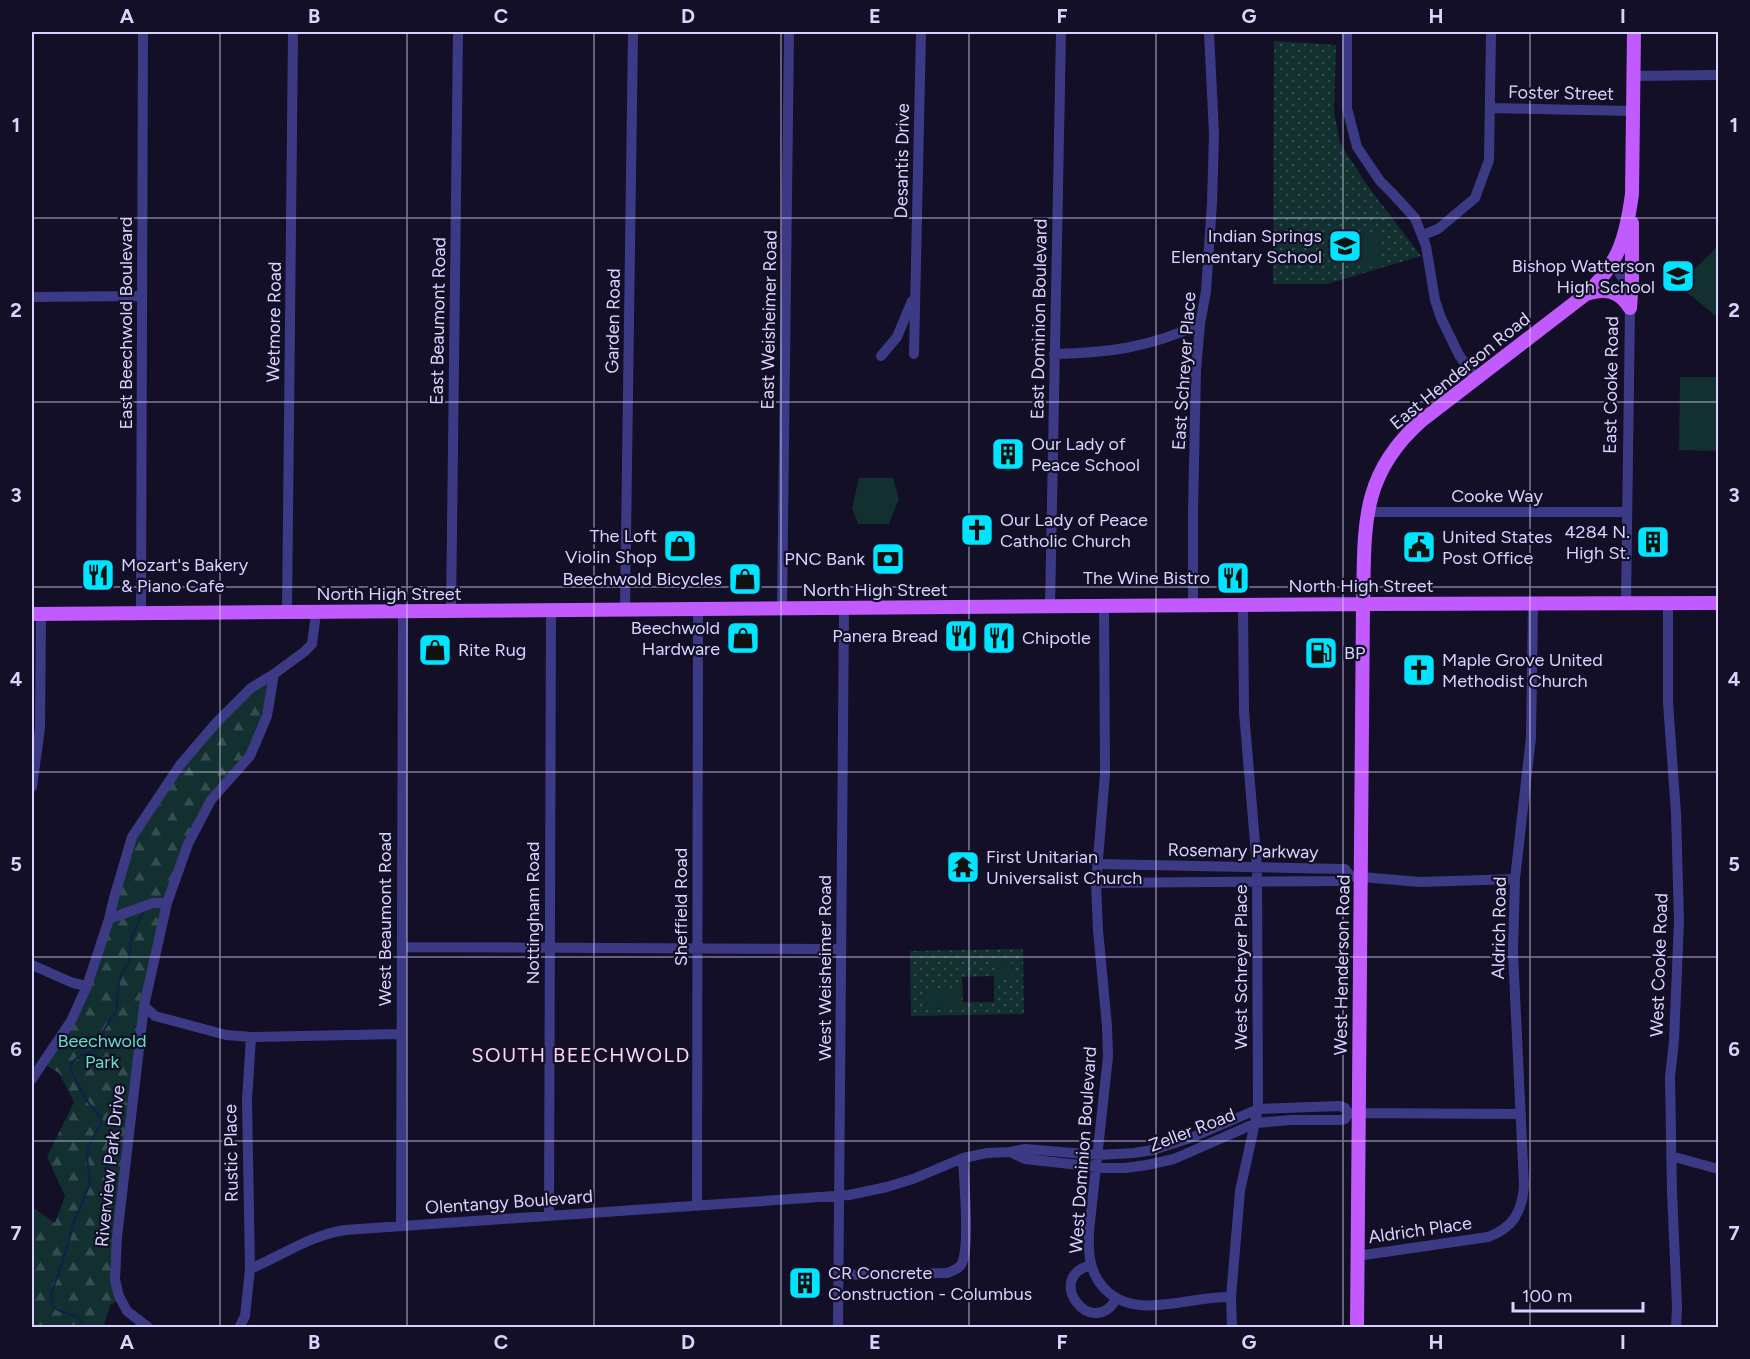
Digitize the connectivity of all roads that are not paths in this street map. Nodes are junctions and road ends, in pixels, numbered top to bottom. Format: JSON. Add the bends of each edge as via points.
{"nodes":[{"id":1,"x":143,"y":32,"type":"edge"},
{"id":2,"x":293,"y":32,"type":"edge"},
{"id":3,"x":458,"y":32,"type":"edge"},
{"id":4,"x":633,"y":32,"type":"edge"},
{"id":5,"x":789,"y":32,"type":"edge"},
{"id":6,"x":921,"y":32,"type":"edge"},
{"id":7,"x":1061,"y":32,"type":"edge"},
{"id":8,"x":1209,"y":32,"type":"edge"},
{"id":9,"x":1347,"y":32,"type":"edge"},
{"id":10,"x":1491,"y":32,"type":"edge"},
{"id":11,"x":1634,"y":32,"type":"edge"},
{"id":12,"x":1719,"y":75,"type":"edge"},
{"id":13,"x":1633,"y":76,"type":"junction"},
{"id":14,"x":1490,"y":108,"type":"junction"},
{"id":15,"x":1633,"y":111,"type":"junction"},
{"id":16,"x":1632,"y":194,"type":"junction"},
{"id":17,"x":1424,"y":235,"type":"junction"},
{"id":18,"x":1613,"y":262,"type":"junction"},
{"id":19,"x":915,"y":292,"type":"junction"},
{"id":20,"x":1586,"y":294,"type":"junction"},
{"id":21,"x":142,"y":296,"type":"junction"},
{"id":22,"x":32,"y":297,"type":"edge"},
{"id":23,"x":1630,"y":308,"type":"junction"},
{"id":24,"x":1200,"y":324,"type":"junction"},
{"id":25,"x":914,"y":354,"type":"dead end"},
{"id":26,"x":1054,"y":354,"type":"junction"},
{"id":27,"x":881,"y":356,"type":"dead end"},
{"id":28,"x":1476,"y":379,"type":"junction"},
{"id":29,"x":1368,"y":512,"type":"junction"},
{"id":30,"x":1627,"y":512,"type":"junction"},
{"id":31,"x":1626,"y":603,"type":"junction"},
{"id":32,"x":1668,"y":603,"type":"junction"},
{"id":33,"x":1719,"y":603,"type":"edge"},
{"id":34,"x":1364,"y":604,"type":"junction"},
{"id":35,"x":1533,"y":604,"type":"junction"},
{"id":36,"x":1244,"y":605,"type":"junction"},
{"id":37,"x":1104,"y":606,"type":"junction"},
{"id":38,"x":1193,"y":606,"type":"junction"},
{"id":39,"x":1050,"y":607,"type":"junction"},
{"id":40,"x":782,"y":609,"type":"junction"},
{"id":41,"x":844,"y":609,"type":"junction"},
{"id":42,"x":625,"y":610,"type":"junction"},
{"id":43,"x":699,"y":610,"type":"junction"},
{"id":44,"x":551,"y":611,"type":"junction"},
{"id":45,"x":402,"y":612,"type":"junction"},
{"id":46,"x":451,"y":612,"type":"junction"},
{"id":47,"x":287,"y":613,"type":"junction"},
{"id":48,"x":316,"y":613,"type":"junction"},
{"id":49,"x":141,"y":614,"type":"junction"},
{"id":50,"x":36,"y":615,"type":"edge"},
{"id":51,"x":274,"y":674,"type":"junction"},
{"id":52,"x":32,"y":787,"type":"edge"},
{"id":53,"x":1096,"y":864,"type":"junction"},
{"id":54,"x":1257,"y":867,"type":"junction"},
{"id":55,"x":1356,"y":876,"type":"junction"},
{"id":56,"x":1515,"y":879,"type":"junction"},
{"id":57,"x":1096,"y":883,"type":"junction"},
{"id":58,"x":1257,"y":883,"type":"junction"},
{"id":59,"x":167,"y":903,"type":"junction"},
{"id":60,"x":109,"y":920,"type":"junction"},
{"id":61,"x":402,"y":947,"type":"junction"},
{"id":62,"x":550,"y":948,"type":"junction"},
{"id":63,"x":698,"y":948,"type":"junction"},
{"id":64,"x":842,"y":949,"type":"junction"},
{"id":65,"x":32,"y":965,"type":"edge"},
{"id":66,"x":87,"y":986,"type":"junction"},
{"id":67,"x":144,"y":1006,"type":"junction"},
{"id":68,"x":401,"y":1034,"type":"junction"},
{"id":69,"x":250,"y":1037,"type":"junction"},
{"id":70,"x":32,"y":1079,"type":"edge"},
{"id":71,"x":1258,"y":1108,"type":"junction"},
{"id":72,"x":1353,"y":1113,"type":"junction"},
{"id":73,"x":1521,"y":1114,"type":"junction"},
{"id":74,"x":1256,"y":1123,"type":"junction"},
{"id":75,"x":1010,"y":1152,"type":"junction"},
{"id":76,"x":1098,"y":1155,"type":"junction"},
{"id":77,"x":1671,"y":1156,"type":"junction"},
{"id":78,"x":963,"y":1158,"type":"junction"},
{"id":79,"x":1096,"y":1167,"type":"junction"},
{"id":80,"x":1719,"y":1169,"type":"edge"},
{"id":81,"x":840,"y":1195,"type":"junction"},
{"id":82,"x":697,"y":1204,"type":"junction"},
{"id":83,"x":549,"y":1216,"type":"junction"},
{"id":84,"x":401,"y":1226,"type":"junction"},
{"id":85,"x":1488,"y":1237,"type":"joint"},
{"id":86,"x":1357,"y":1256,"type":"junction"},
{"id":87,"x":1091,"y":1265,"type":"junction"},
{"id":88,"x":250,"y":1269,"type":"junction"},
{"id":89,"x":839,"y":1275,"type":"junction"},
{"id":90,"x":1231,"y":1297,"type":"junction"},
{"id":91,"x":1116,"y":1299,"type":"junction"},
{"id":92,"x":149,"y":1328,"type":"edge"},
{"id":93,"x":239,"y":1328,"type":"edge"},
{"id":94,"x":838,"y":1328,"type":"edge"},
{"id":95,"x":1232,"y":1328,"type":"edge"},
{"id":96,"x":1357,"y":1328,"type":"edge"},
{"id":97,"x":1676,"y":1328,"type":"edge"}],
"edges":[{"from":1,"to":21,"type":"street","name":"East Beechwold Boulevard"},
{"from":2,"to":47,"type":"street","name":"Wetmore Road"},
{"from":3,"to":46,"type":"street","name":"East Beaumont Road"},
{"from":4,"to":42,"type":"street","name":"Garden Road"},
{"from":5,"to":40,"type":"street","name":"East Weisheimer Road"},
{"from":6,"to":19,"type":"street","name":"Desantis Drive"},
{"from":7,"to":26,"type":"street","name":"East Dominion Boulevard"},
{"from":8,"to":24,"type":"street","name":"East Schreyer Place","via":[[1214,134],[1212,202]]},
{"from":9,"to":17,"type":"street","via":[[1347,108],[1357,147],[1380,181],[1415,218]]},
{"from":10,"to":14,"type":"street"},
{"from":11,"to":13,"type":"main road"},
{"from":12,"to":13,"type":"street","name":"Foster Street"},
{"from":13,"to":15,"type":"main road"},
{"from":14,"to":15,"type":"street","name":"Foster Street"},
{"from":14,"to":17,"type":"street","via":[[1489,160],[1475,198],[1438,230]]},
{"from":15,"to":16,"type":"main road"},
{"from":16,"to":18,"type":"main road","via":[[1626,229]]},
{"from":16,"to":23,"type":"main road"},
{"from":17,"to":28,"type":"street","via":[[1441,318]]},
{"from":18,"to":20,"type":"main road","name":"East Henderson Road"},
{"from":18,"to":23,"type":"street","name":"East Cooke Road","via":[[1627,285]]},
{"from":19,"to":25,"type":"street","name":"Desantis Drive"},
{"from":19,"to":27,"type":"street","name":"Desantis Drive","via":[[897,337]]},
{"from":20,"to":23,"type":"main road","via":[[1617,294],[1624,297]]},
{"from":20,"to":28,"type":"main road","name":"East Henderson Road"},
{"from":21,"to":22,"type":"street"},
{"from":21,"to":49,"type":"street","name":"East Beechwold Boulevard"},
{"from":23,"to":30,"type":"street","name":"East Cooke Road"},
{"from":24,"to":26,"type":"street","via":[[1138,346]]},
{"from":24,"to":38,"type":"street","name":"East Schreyer Place"},
{"from":26,"to":39,"type":"street","name":"East Dominion Boulevard"},
{"from":28,"to":29,"type":"main road","name":"East Henderson Road","via":[[1421,421],[1395,447],[1373,490]]},
{"from":29,"to":30,"type":"street","name":"Cooke Way"},
{"from":29,"to":34,"type":"main road","name":"East Henderson Road"},
{"from":30,"to":31,"type":"street","name":"East Cooke Road"},
{"from":31,"to":32,"type":"main road","name":"North High Street"},
{"from":31,"to":35,"type":"main road","name":"North High Street"},
{"from":32,"to":33,"type":"main road","name":"North High Street"},
{"from":32,"to":77,"type":"street","name":"West Cooke Road","via":[[1668,703],[1679,921],[1670,1077]]},
{"from":34,"to":35,"type":"main road","name":"North High Street"},
{"from":34,"to":36,"type":"main road","name":"North High Street"},
{"from":34,"to":55,"type":"main road","name":"West Henderson Road"},
{"from":35,"to":56,"type":"street","name":"Aldrich Road","via":[[1531,737]]},
{"from":36,"to":38,"type":"main road","name":"North High Street"},
{"from":36,"to":54,"type":"street","name":"West Schreyer Place","via":[[1244,712]]},
{"from":37,"to":38,"type":"main road","name":"North High Street"},
{"from":37,"to":39,"type":"main road","name":"North High Street"},
{"from":37,"to":53,"type":"street","name":"West Dominion Boulevard","via":[[1105,774]]},
{"from":39,"to":41,"type":"main road","name":"North High Street"},
{"from":40,"to":41,"type":"main road","name":"North High Street"},
{"from":40,"to":43,"type":"main road","name":"North High Street"},
{"from":41,"to":64,"type":"street","name":"West Weisheimer Road"},
{"from":42,"to":43,"type":"main road","name":"North High Street"},
{"from":42,"to":44,"type":"main road","name":"North High Street"},
{"from":43,"to":63,"type":"street","name":"Sheffield Road"},
{"from":44,"to":46,"type":"main road","name":"North High Street"},
{"from":44,"to":62,"type":"street","name":"Nottingham Road"},
{"from":45,"to":46,"type":"main road","name":"North High Street"},
{"from":45,"to":48,"type":"main road","name":"North High Street"},
{"from":45,"to":61,"type":"street","name":"West Beaumont Road"},
{"from":47,"to":48,"type":"main road","name":"North High Street"},
{"from":47,"to":49,"type":"main road","name":"North High Street"},
{"from":48,"to":51,"type":"street","via":[[312,644]]},
{"from":49,"to":50,"type":"main road","name":"North High Street"},
{"from":50,"to":52,"type":"street","via":[[40,728]]},
{"from":51,"to":59,"type":"street","name":"Riverview Park Drive","via":[[267,716],[250,756],[211,800],[188,844]]},
{"from":51,"to":60,"type":"street","via":[[251,688],[180,765],[132,837]]},
{"from":53,"to":54,"type":"street","name":"Rosemary Parkway"},
{"from":53,"to":57,"type":"street","name":"West Dominion Boulevard"},
{"from":54,"to":55,"type":"street","name":"Rosemary Parkway","via":[[1345,869]]},
{"from":54,"to":58,"type":"street","name":"West Schreyer Place"},
{"from":55,"to":56,"type":"street","name":"Rosemary Parkway","via":[[1420,882]]},
{"from":55,"to":58,"type":"street","name":"Rosemary Parkway","via":[[1346,881]]},
{"from":55,"to":72,"type":"main road","name":"West Henderson Road"},
{"from":56,"to":73,"type":"street","name":"Aldrich Road","via":[[1513,952]]},
{"from":57,"to":58,"type":"street","name":"Rosemary Parkway"},
{"from":57,"to":76,"type":"street","name":"West Dominion Boulevard","via":[[1108,1057]]},
{"from":58,"to":71,"type":"street","name":"West Schreyer Place"},
{"from":59,"to":60,"type":"street","via":[[153,903]]},
{"from":59,"to":67,"type":"street","name":"Riverview Park Drive"},
{"from":60,"to":66,"type":"street"},
{"from":61,"to":62,"type":"street"},
{"from":61,"to":68,"type":"street","name":"West Beaumont Road"},
{"from":62,"to":63,"type":"street"},
{"from":62,"to":83,"type":"street","name":"Nottingham Road"},
{"from":63,"to":64,"type":"street"},
{"from":63,"to":82,"type":"street","name":"Sheffield Road"},
{"from":64,"to":81,"type":"street","name":"West Weisheimer Road"},
{"from":65,"to":66,"type":"street"},
{"from":66,"to":70,"type":"street","via":[[71,1021]]},
{"from":67,"to":69,"type":"street","via":[[155,1016],[226,1035]]},
{"from":67,"to":92,"type":"street","name":"Riverview Park Drive","via":[[115,1280],[127,1311]]},
{"from":68,"to":69,"type":"street"},
{"from":68,"to":84,"type":"street","name":"West Beaumont Road"},
{"from":69,"to":88,"type":"street","name":"Rustic Place"},
{"from":71,"to":72,"type":"street","name":"Zeller Road","via":[[1340,1106]]},
{"from":71,"to":74,"type":"street","name":"West Schreyer Place"},
{"from":71,"to":76,"type":"street","name":"Zeller Road","via":[[1153,1150]]},
{"from":72,"to":73,"type":"street","name":"Zeller Road"},
{"from":72,"to":74,"type":"street","name":"Zeller Road","via":[[1340,1120]]},
{"from":72,"to":86,"type":"main road","name":"West Henderson Road"},
{"from":73,"to":85,"type":"street","name":"Aldrich Road","via":[[1523,1198],[1505,1230]]},
{"from":74,"to":79,"type":"street","name":"Zeller Road","via":[[1174,1159],[1147,1166]]},
{"from":74,"to":90,"type":"street","name":"West Schreyer Place","via":[[1240,1191]]},
{"from":75,"to":76,"type":"street","name":"Zeller Road","via":[[1025,1149]]},
{"from":75,"to":78,"type":"street","name":"Zeller Road"},
{"from":75,"to":79,"type":"street","name":"Zeller Road","via":[[1025,1159]]},
{"from":76,"to":79,"type":"street","name":"West Dominion Boulevard"},
{"from":77,"to":80,"type":"street"},
{"from":77,"to":97,"type":"street","name":"West Cooke Road"},
{"from":78,"to":81,"type":"street","name":"Zeller Road","via":[[887,1187]]},
{"from":78,"to":89,"type":"street","via":[[966,1242],[962,1264],[947,1272]]},
{"from":79,"to":87,"type":"street","name":"West Dominion Boulevard","via":[[1088,1246]]},
{"from":81,"to":82,"type":"street","name":"Olentangy Boulevard"},
{"from":81,"to":89,"type":"street","name":"West Weisheimer Road"},
{"from":82,"to":83,"type":"street","name":"Olentangy Boulevard"},
{"from":83,"to":84,"type":"street","name":"Olentangy Boulevard"},
{"from":84,"to":88,"type":"street","name":"Olentangy Boulevard","via":[[330,1232]]},
{"from":85,"to":86,"type":"street","name":"Aldrich Place"},
{"from":86,"to":96,"type":"main road","name":"West Henderson Road"},
{"from":87,"to":91,"type":"street","name":"West Dominion Boulevard","via":[[1102,1286]]},
{"from":87,"to":91,"type":"street","name":"West Dominion Boulevard","via":[[1078,1271],[1071,1284],[1073,1299],[1084,1310],[1094,1312],[1112,1306]]},
{"from":88,"to":93,"type":"street","via":[[245,1316]]},
{"from":89,"to":94,"type":"street","name":"West Weisheimer Road"},
{"from":90,"to":91,"type":"street","via":[[1151,1306]]},
{"from":90,"to":95,"type":"street","name":"West Schreyer Place"}]}
